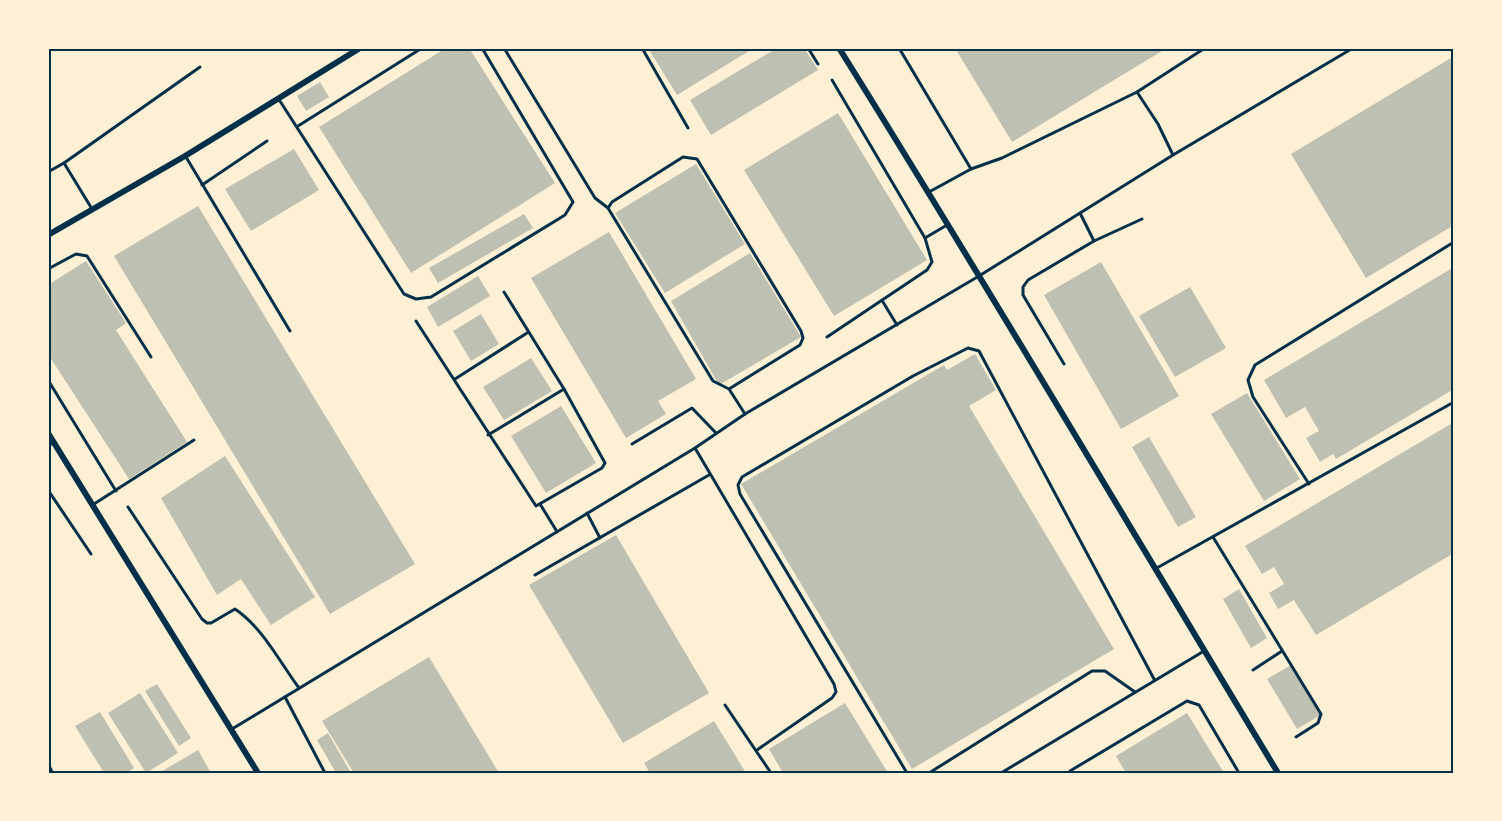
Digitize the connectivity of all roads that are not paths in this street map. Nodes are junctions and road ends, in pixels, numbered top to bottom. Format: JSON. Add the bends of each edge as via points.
{"nodes":[{"id":1,"x":360,"y":48,"type":"edge"},
{"id":2,"x":422,"y":48,"type":"edge"},
{"id":3,"x":482,"y":48,"type":"edge"},
{"id":4,"x":504,"y":48,"type":"edge"},
{"id":5,"x":642,"y":48,"type":"edge"},
{"id":6,"x":808,"y":48,"type":"edge"},
{"id":7,"x":839,"y":48,"type":"edge"},
{"id":8,"x":899,"y":48,"type":"edge"},
{"id":9,"x":1205,"y":48,"type":"edge"},
{"id":10,"x":1353,"y":48,"type":"edge"},
{"id":11,"x":818,"y":64,"type":"dead end"},
{"id":12,"x":200,"y":67,"type":"dead end"},
{"id":13,"x":831,"y":80,"type":"dead end"},
{"id":14,"x":1137,"y":92,"type":"junction"},
{"id":15,"x":278,"y":98,"type":"junction"},
{"id":16,"x":298,"y":126,"type":"junction"},
{"id":17,"x":688,"y":128,"type":"dead end"},
{"id":18,"x":267,"y":141,"type":"dead end"},
{"id":19,"x":1173,"y":155,"type":"junction"},
{"id":20,"x":185,"y":156,"type":"junction"},
{"id":21,"x":64,"y":162,"type":"junction"},
{"id":22,"x":971,"y":169,"type":"junction"},
{"id":23,"x":48,"y":172,"type":"edge"},
{"id":24,"x":202,"y":185,"type":"junction"},
{"id":25,"x":929,"y":192,"type":"junction"},
{"id":26,"x":608,"y":208,"type":"junction"},
{"id":27,"x":92,"y":209,"type":"junction"},
{"id":28,"x":1080,"y":213,"type":"junction"},
{"id":29,"x":1142,"y":219,"type":"dead end"},
{"id":30,"x":949,"y":224,"type":"junction"},
{"id":31,"x":48,"y":235,"type":"edge"},
{"id":32,"x":925,"y":238,"type":"junction"},
{"id":33,"x":1094,"y":241,"type":"junction"},
{"id":34,"x":1454,"y":242,"type":"edge"},
{"id":35,"x":48,"y":269,"type":"edge"},
{"id":36,"x":979,"y":276,"type":"junction"},
{"id":37,"x":504,"y":292,"type":"dead end"},
{"id":38,"x":883,"y":302,"type":"junction"},
{"id":39,"x":416,"y":321,"type":"dead end"},
{"id":40,"x":897,"y":325,"type":"junction"},
{"id":41,"x":290,"y":331,"type":"dead end"},
{"id":42,"x":528,"y":333,"type":"junction"},
{"id":43,"x":827,"y":337,"type":"dead end"},
{"id":44,"x":151,"y":357,"type":"dead end"},
{"id":45,"x":1064,"y":364,"type":"dead end"},
{"id":46,"x":455,"y":379,"type":"junction"},
{"id":47,"x":48,"y":380,"type":"edge"},
{"id":48,"x":564,"y":389,"type":"junction"},
{"id":49,"x":729,"y":389,"type":"junction"},
{"id":50,"x":1454,"y":402,"type":"edge"},
{"id":51,"x":745,"y":414,"type":"junction"},
{"id":52,"x":48,"y":433,"type":"edge"},
{"id":53,"x":716,"y":433,"type":"junction"},
{"id":54,"x":488,"y":435,"type":"junction"},
{"id":55,"x":194,"y":440,"type":"dead end"},
{"id":56,"x":51,"y":444,"type":"edge"},
{"id":57,"x":632,"y":444,"type":"dead end"},
{"id":58,"x":695,"y":448,"type":"junction"},
{"id":59,"x":710,"y":475,"type":"junction"},
{"id":60,"x":1309,"y":484,"type":"junction"},
{"id":61,"x":48,"y":490,"type":"edge"},
{"id":62,"x":116,"y":491,"type":"junction"},
{"id":63,"x":540,"y":504,"type":"junction"},
{"id":64,"x":92,"y":505,"type":"junction"},
{"id":65,"x":128,"y":507,"type":"dead end"},
{"id":66,"x":587,"y":513,"type":"junction"},
{"id":67,"x":556,"y":530,"type":"junction"},
{"id":68,"x":1213,"y":537,"type":"junction"},
{"id":69,"x":600,"y":538,"type":"junction"},
{"id":70,"x":91,"y":554,"type":"dead end"},
{"id":71,"x":1154,"y":570,"type":"junction"},
{"id":72,"x":535,"y":575,"type":"dead end"},
{"id":73,"x":1204,"y":651,"type":"junction"},
{"id":74,"x":1282,"y":651,"type":"junction"},
{"id":75,"x":1253,"y":670,"type":"dead end"},
{"id":76,"x":1154,"y":679,"type":"junction"},
{"id":77,"x":299,"y":688,"type":"junction"},
{"id":78,"x":1135,"y":692,"type":"junction"},
{"id":79,"x":285,"y":697,"type":"junction"},
{"id":80,"x":725,"y":705,"type":"dead end"},
{"id":81,"x":232,"y":729,"type":"junction"},
{"id":82,"x":1296,"y":737,"type":"dead end"},
{"id":83,"x":757,"y":750,"type":"junction"},
{"id":84,"x":48,"y":767,"type":"edge"},
{"id":85,"x":1070,"y":771,"type":"dead end"},
{"id":86,"x":51,"y":773,"type":"edge"},
{"id":87,"x":258,"y":773,"type":"edge"},
{"id":88,"x":326,"y":773,"type":"edge"},
{"id":89,"x":771,"y":773,"type":"edge"},
{"id":90,"x":907,"y":773,"type":"edge"},
{"id":91,"x":929,"y":773,"type":"edge"},
{"id":92,"x":1001,"y":773,"type":"edge"},
{"id":93,"x":1239,"y":773,"type":"edge"},
{"id":94,"x":1278,"y":773,"type":"edge"}],
"edges":[{"from":1,"to":15,"type":"street"},
{"from":2,"to":16,"type":"lane"},
{"from":3,"to":16,"type":"lane","via":[[573,202],[565,215],[431,297],[416,299],[404,294]]},
{"from":4,"to":26,"type":"lane","via":[[595,198]]},
{"from":5,"to":17,"type":"lane"},
{"from":6,"to":11,"type":"lane"},
{"from":7,"to":25,"type":"street"},
{"from":8,"to":22,"type":"lane"},
{"from":9,"to":14,"type":"lane"},
{"from":10,"to":19,"type":"lane"},
{"from":12,"to":21,"type":"lane"},
{"from":13,"to":32,"type":"lane"},
{"from":14,"to":19,"type":"lane"},
{"from":14,"to":22,"type":"lane","via":[[1002,158]]},
{"from":15,"to":16,"type":"lane"},
{"from":15,"to":20,"type":"street"},
{"from":18,"to":24,"type":"lane"},
{"from":19,"to":28,"type":"lane"},
{"from":20,"to":24,"type":"lane"},
{"from":20,"to":27,"type":"street"},
{"from":21,"to":23,"type":"lane"},
{"from":21,"to":27,"type":"lane"},
{"from":22,"to":25,"type":"lane"},
{"from":24,"to":41,"type":"lane"},
{"from":25,"to":30,"type":"street"},
{"from":26,"to":49,"type":"lane","via":[[713,381]]},
{"from":26,"to":49,"type":"lane","via":[[683,157],[697,159],[803,338],[800,345]]},
{"from":27,"to":31,"type":"street"},
{"from":28,"to":33,"type":"lane"},
{"from":28,"to":36,"type":"lane"},
{"from":29,"to":33,"type":"lane"},
{"from":30,"to":32,"type":"lane"},
{"from":30,"to":36,"type":"street"},
{"from":32,"to":38,"type":"lane","via":[[932,262],[927,270]]},
{"from":33,"to":45,"type":"lane","via":[[1028,280],[1023,287],[1023,296]]},
{"from":34,"to":60,"type":"lane","via":[[1255,364],[1248,380],[1253,397]]},
{"from":35,"to":44,"type":"lane","via":[[76,254],[87,256]]},
{"from":36,"to":40,"type":"lane"},
{"from":36,"to":71,"type":"street"},
{"from":37,"to":42,"type":"lane"},
{"from":38,"to":40,"type":"lane"},
{"from":38,"to":43,"type":"lane"},
{"from":39,"to":46,"type":"lane"},
{"from":40,"to":51,"type":"lane"},
{"from":42,"to":46,"type":"lane"},
{"from":42,"to":48,"type":"lane"},
{"from":46,"to":54,"type":"lane"},
{"from":47,"to":62,"type":"lane"},
{"from":48,"to":54,"type":"lane"},
{"from":48,"to":63,"type":"lane","via":[[605,463]]},
{"from":49,"to":51,"type":"lane"},
{"from":50,"to":60,"type":"lane"},
{"from":51,"to":53,"type":"lane"},
{"from":52,"to":56,"type":"street"},
{"from":53,"to":57,"type":"lane","via":[[692,408]]},
{"from":53,"to":58,"type":"lane"},
{"from":54,"to":63,"type":"lane","via":[[532,505]]},
{"from":55,"to":62,"type":"lane"},
{"from":56,"to":64,"type":"street"},
{"from":58,"to":59,"type":"lane"},
{"from":58,"to":66,"type":"lane"},
{"from":59,"to":69,"type":"lane"},
{"from":59,"to":83,"type":"lane","via":[[836,692]]},
{"from":60,"to":68,"type":"lane"},
{"from":61,"to":70,"type":"lane"},
{"from":62,"to":64,"type":"lane"},
{"from":63,"to":67,"type":"lane"},
{"from":64,"to":81,"type":"street"},
{"from":65,"to":77,"type":"lane","via":[[202,619],[211,623],[235,609],[241,612],[266,639]]},
{"from":66,"to":67,"type":"lane"},
{"from":66,"to":69,"type":"lane"},
{"from":67,"to":77,"type":"lane"},
{"from":68,"to":71,"type":"lane"},
{"from":68,"to":74,"type":"lane"},
{"from":69,"to":72,"type":"lane"},
{"from":71,"to":73,"type":"street"},
{"from":73,"to":76,"type":"lane"},
{"from":73,"to":94,"type":"street"},
{"from":74,"to":75,"type":"lane"},
{"from":74,"to":82,"type":"lane","via":[[1321,714],[1318,723]]},
{"from":76,"to":78,"type":"lane"},
{"from":76,"to":90,"type":"lane","via":[[979,351],[968,348],[762,465],[742,477],[738,485]]},
{"from":77,"to":79,"type":"lane"},
{"from":78,"to":91,"type":"lane","via":[[1106,671],[1092,671]]},
{"from":78,"to":92,"type":"lane"},
{"from":79,"to":81,"type":"lane"},
{"from":79,"to":88,"type":"lane"},
{"from":80,"to":83,"type":"lane"},
{"from":81,"to":87,"type":"street"},
{"from":83,"to":89,"type":"lane"},
{"from":84,"to":86,"type":"street"},
{"from":85,"to":93,"type":"lane","via":[[1187,701],[1198,705]]}]}
